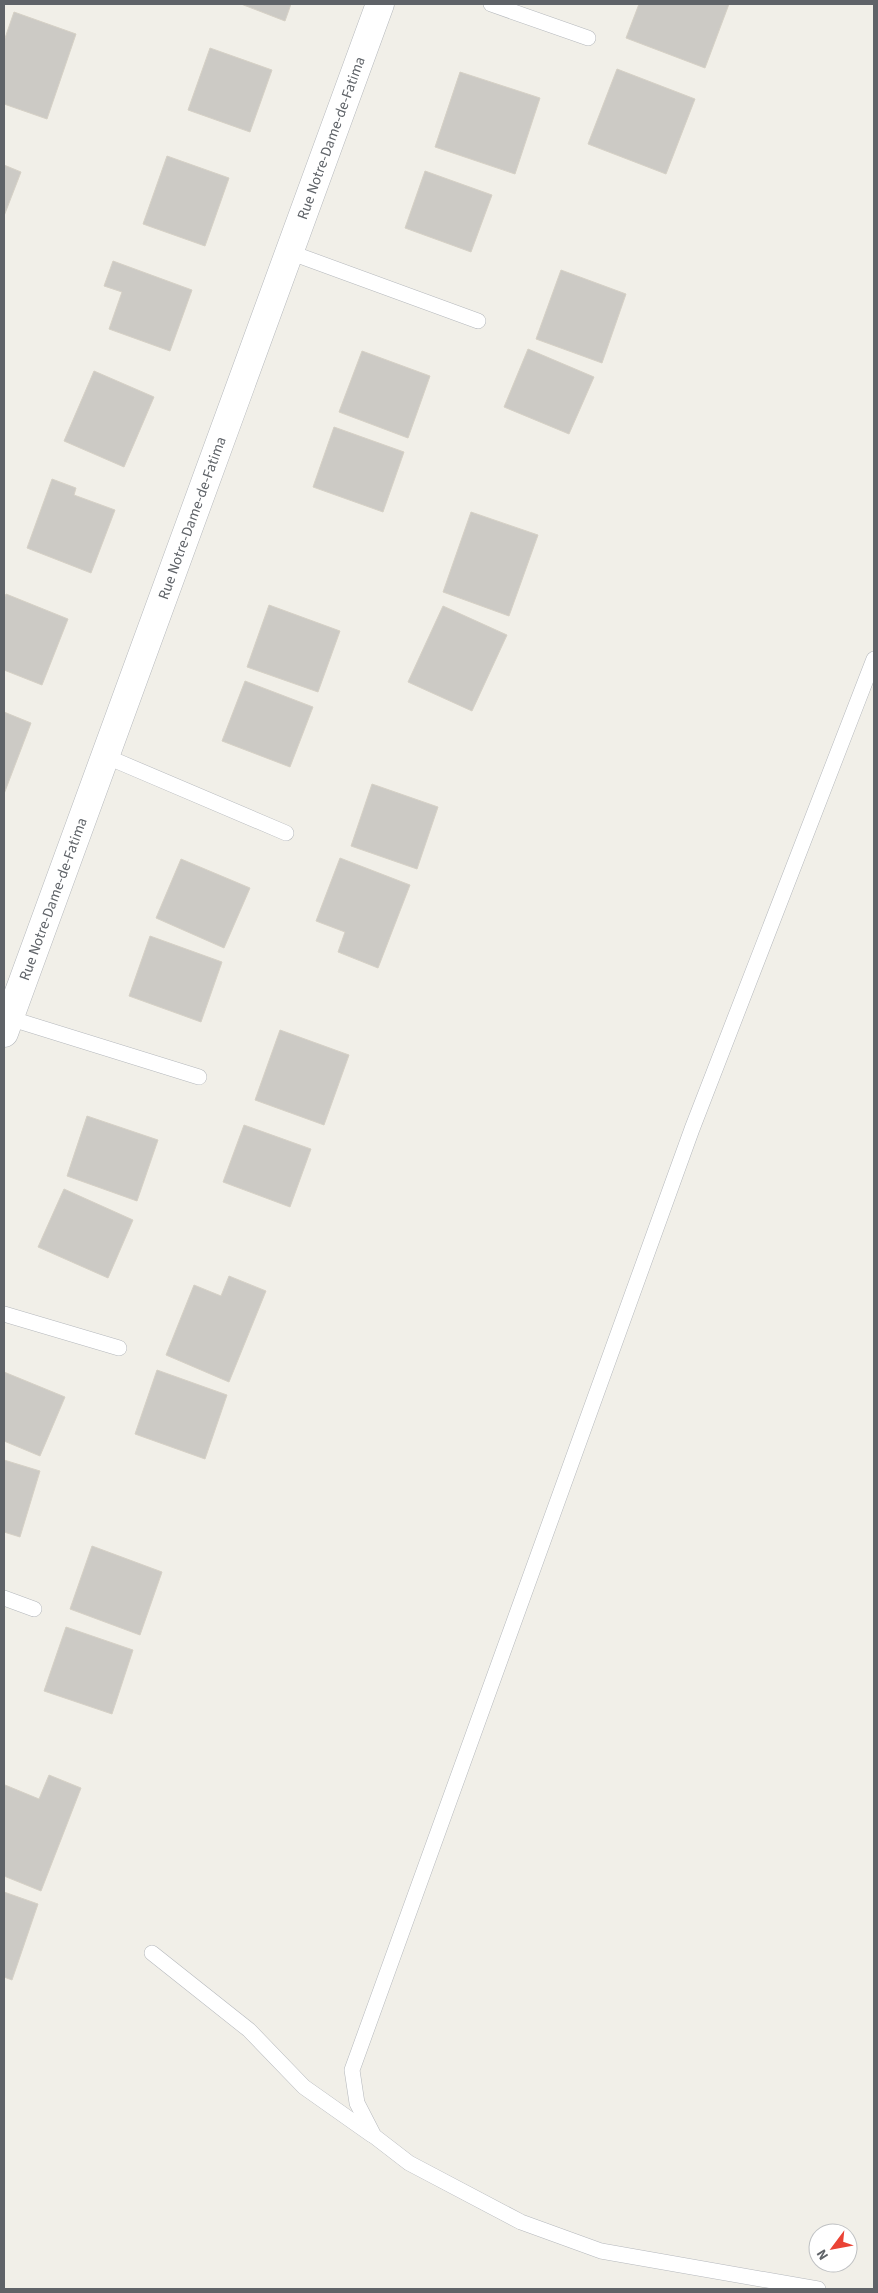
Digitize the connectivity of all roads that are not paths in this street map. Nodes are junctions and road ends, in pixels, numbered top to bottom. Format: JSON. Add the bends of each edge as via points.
{"nodes":[{"id":1,"x":380,"y":4,"type":"edge"},
{"id":2,"x":491,"y":4,"type":"edge"},
{"id":3,"x":588,"y":38,"type":"dead end"},
{"id":4,"x":289,"y":252,"type":"junction"},
{"id":5,"x":478,"y":321,"type":"dead end"},
{"id":6,"x":874,"y":659,"type":"edge"},
{"id":7,"x":105,"y":756,"type":"junction"},
{"id":8,"x":286,"y":833,"type":"dead end"},
{"id":9,"x":6,"y":1025,"type":"edge"},
{"id":10,"x":199,"y":1077,"type":"dead end"},
{"id":11,"x":4,"y":1314,"type":"edge"},
{"id":12,"x":119,"y":1348,"type":"dead end"},
{"id":13,"x":4,"y":1598,"type":"edge"},
{"id":14,"x":34,"y":1610,"type":"dead end"},
{"id":15,"x":152,"y":1953,"type":"dead end"},
{"id":16,"x":374,"y":2136,"type":"junction"},
{"id":17,"x":818,"y":2289,"type":"edge"}],
"edges":[{"from":1,"to":4,"type":"street","name":"Rue Notre-Dame-de-Fatima"},
{"from":2,"to":3,"type":"lane"},
{"from":4,"to":5,"type":"lane"},
{"from":4,"to":7,"type":"street","name":"Rue Notre-Dame-de-Fatima"},
{"from":6,"to":16,"type":"lane","via":[[692,1130],[352,2070],[357,2103]]},
{"from":7,"to":8,"type":"lane"},
{"from":7,"to":9,"type":"street","name":"Rue Notre-Dame-de-Fatima"},
{"from":9,"to":10,"type":"lane"},
{"from":11,"to":12,"type":"lane"},
{"from":13,"to":14,"type":"lane"},
{"from":15,"to":16,"type":"lane","via":[[249,2030],[304,2087]]},
{"from":16,"to":17,"type":"lane","via":[[409,2163],[521,2222],[601,2251]]}]}
